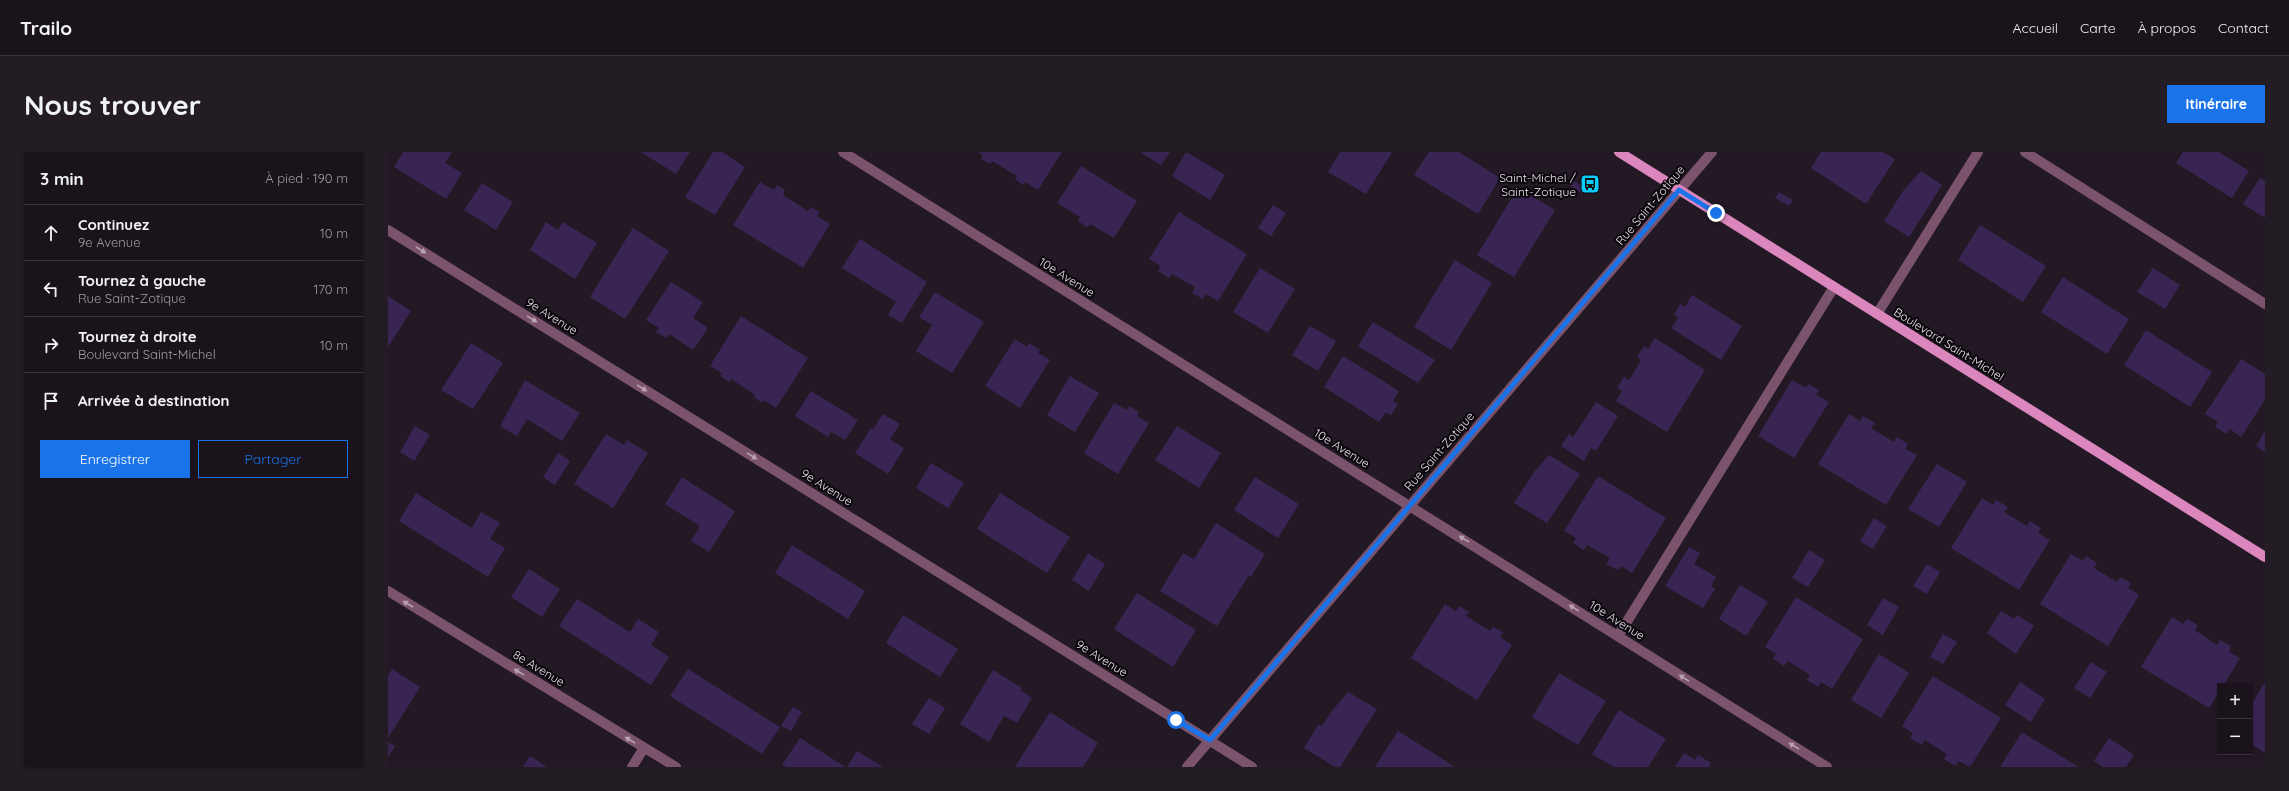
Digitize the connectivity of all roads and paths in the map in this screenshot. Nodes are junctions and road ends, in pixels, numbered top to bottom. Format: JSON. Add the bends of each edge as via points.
{"nodes":[{"id":1,"x":843,"y":152,"type":"edge"},
{"id":2,"x":1619,"y":152,"type":"edge"},
{"id":3,"x":1712,"y":152,"type":"edge"},
{"id":4,"x":1978,"y":152,"type":"edge"},
{"id":5,"x":2024,"y":152,"type":"edge"},
{"id":6,"x":1679,"y":190,"type":"junction"},
{"id":7,"x":388,"y":230,"type":"edge"},
{"id":8,"x":1834,"y":287,"type":"junction"},
{"id":9,"x":2265,"y":304,"type":"edge"},
{"id":10,"x":1877,"y":314,"type":"junction"},
{"id":11,"x":1410,"y":505,"type":"junction"},
{"id":12,"x":2265,"y":557,"type":"edge"},
{"id":13,"x":388,"y":592,"type":"edge"},
{"id":14,"x":1618,"y":636,"type":"junction"},
{"id":15,"x":1210,"y":740,"type":"junction"},
{"id":16,"x":644,"y":748,"type":"junction"},
{"id":17,"x":632,"y":767,"type":"edge"},
{"id":18,"x":676,"y":767,"type":"edge"},
{"id":19,"x":1187,"y":767,"type":"edge"},
{"id":20,"x":1252,"y":767,"type":"edge"},
{"id":21,"x":1827,"y":767,"type":"edge"}],
"edges":[{"from":1,"to":11,"type":"street","name":"10e Avenue"},
{"from":2,"to":6,"type":"main road","name":"Boulevard Saint-Michel"},
{"from":3,"to":6,"type":"street","name":"Rue Saint-Zotique"},
{"from":4,"to":10,"type":"street"},
{"from":5,"to":9,"type":"street"},
{"from":6,"to":8,"type":"main road","name":"Boulevard Saint-Michel"},
{"from":6,"to":11,"type":"street","name":"Rue Saint-Zotique"},
{"from":7,"to":15,"type":"street","name":"9e Avenue","one_way":true},
{"from":8,"to":10,"type":"main road","name":"Boulevard Saint-Michel"},
{"from":8,"to":14,"type":"street"},
{"from":10,"to":12,"type":"main road","name":"Boulevard Saint-Michel"},
{"from":14,"to":11,"type":"street","name":"10e Avenue","one_way":true},
{"from":11,"to":15,"type":"street","name":"Rue Saint-Zotique"},
{"from":16,"to":13,"type":"street","name":"8e Avenue","one_way":true},
{"from":21,"to":14,"type":"street","name":"10e Avenue","one_way":true},
{"from":15,"to":19,"type":"street","name":"Rue Saint-Zotique"},
{"from":15,"to":20,"type":"street","name":"9e Avenue"},
{"from":16,"to":17,"type":"street"},
{"from":16,"to":18,"type":"street","name":"8e Avenue"}]}
